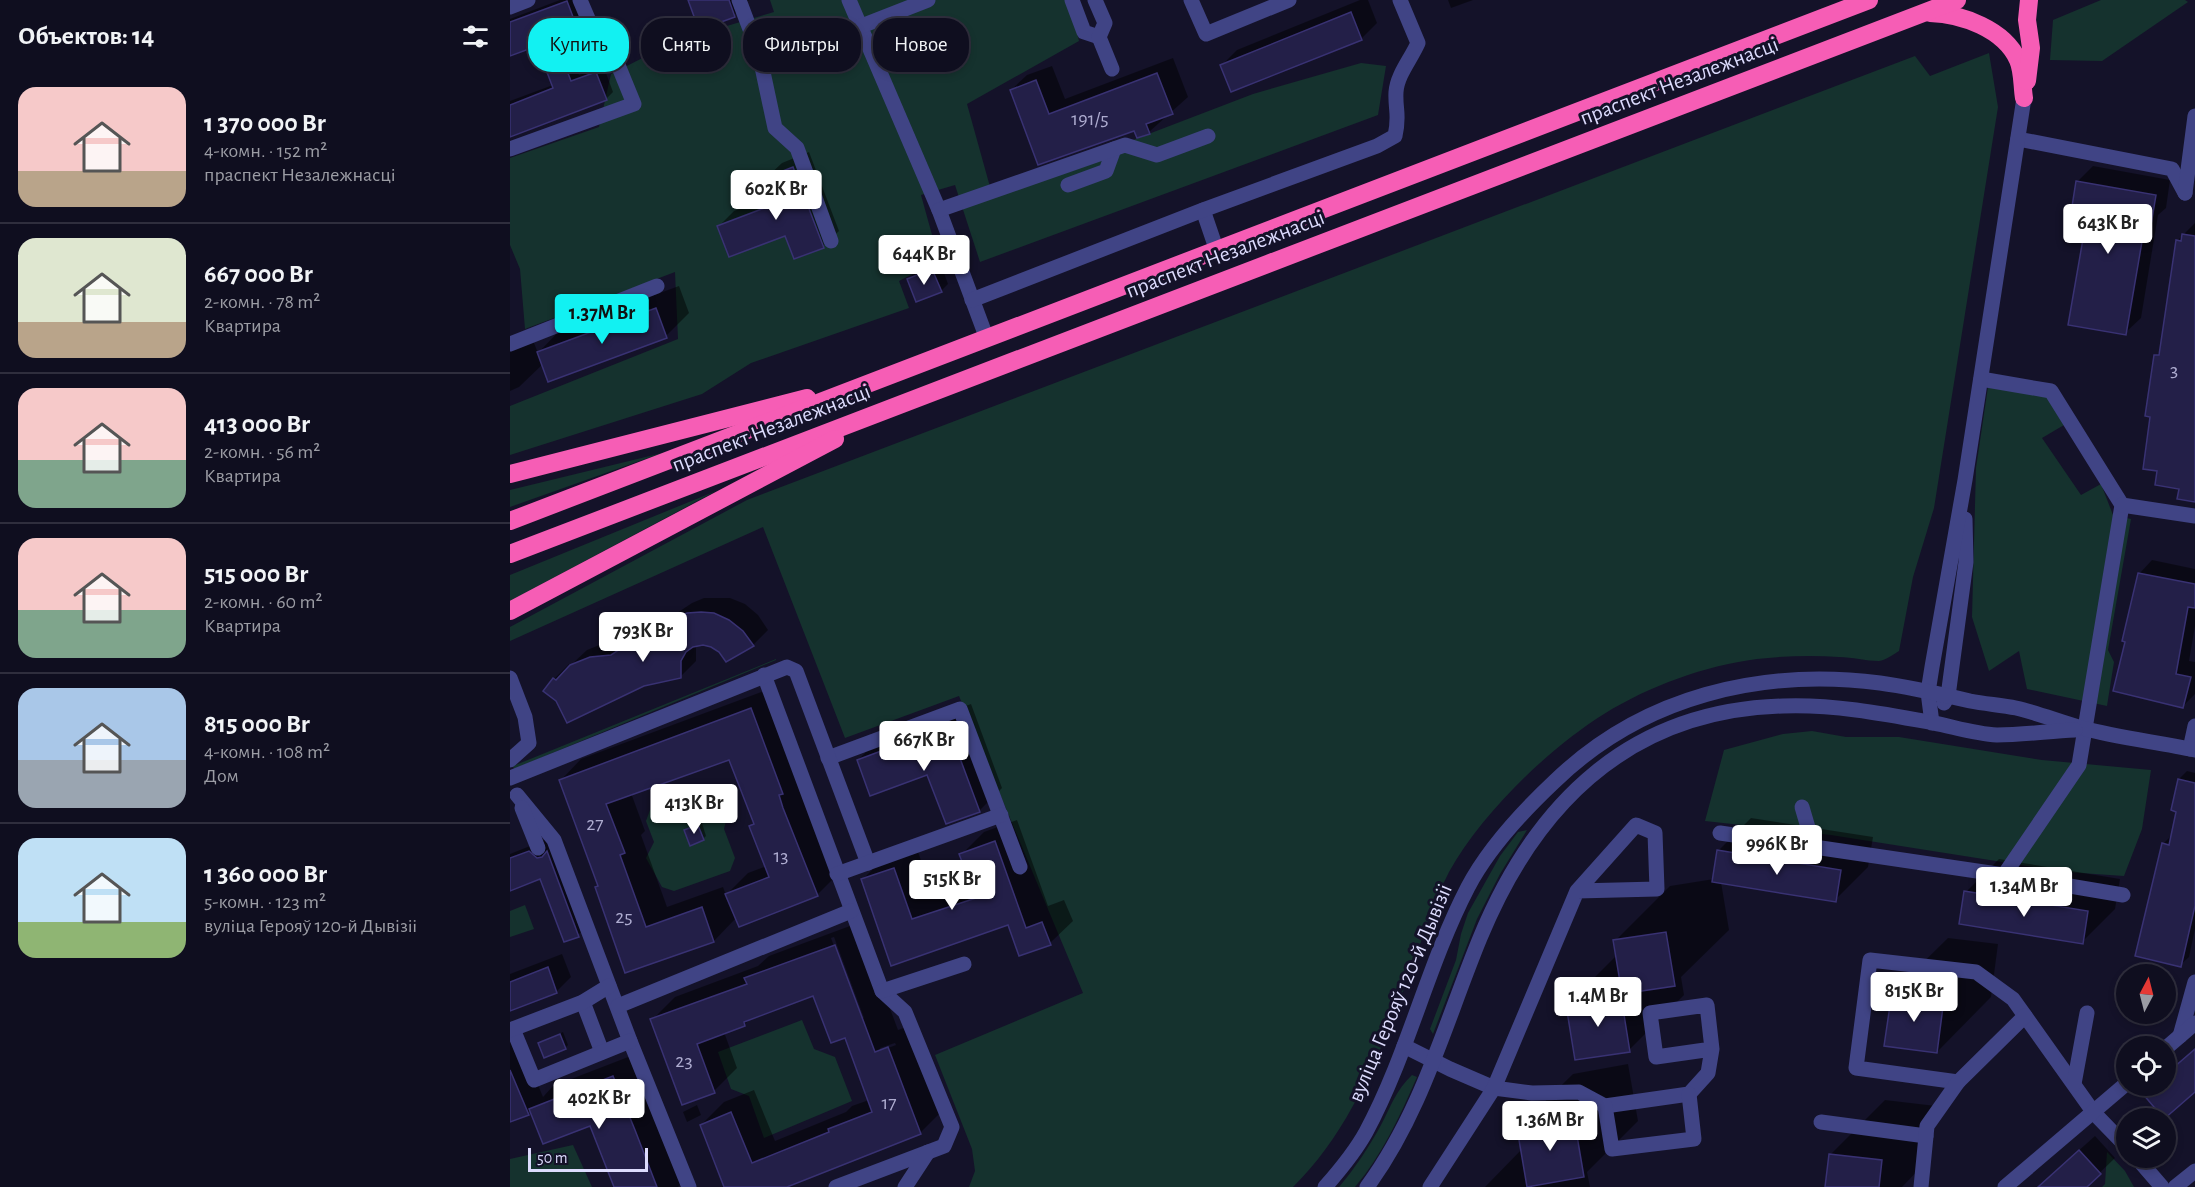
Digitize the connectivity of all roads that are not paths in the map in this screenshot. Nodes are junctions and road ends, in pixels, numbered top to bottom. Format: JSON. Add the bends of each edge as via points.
{"nodes":[{"id":1,"x":528,"y":0,"type":"edge"},
{"id":2,"x":580,"y":0,"type":"edge"},
{"id":3,"x":739,"y":0,"type":"edge"},
{"id":4,"x":849,"y":0,"type":"edge"},
{"id":5,"x":927,"y":0,"type":"edge"},
{"id":6,"x":1072,"y":0,"type":"edge"},
{"id":7,"x":1095,"y":0,"type":"edge"},
{"id":8,"x":1191,"y":0,"type":"edge"},
{"id":9,"x":1289,"y":0,"type":"edge"},
{"id":10,"x":1400,"y":0,"type":"edge"},
{"id":11,"x":1869,"y":0,"type":"edge"},
{"id":12,"x":1957,"y":0,"type":"edge"},
{"id":13,"x":2029,"y":0,"type":"edge"},
{"id":14,"x":510,"y":7,"type":"edge"},
{"id":15,"x":1923,"y":13,"type":"junction"},
{"id":16,"x":856,"y":18,"type":"edge"},
{"id":17,"x":861,"y":26,"type":"edge"},
{"id":18,"x":861,"y":32,"type":"edge"},
{"id":19,"x":1099,"y":37,"type":"junction"},
{"id":20,"x":1112,"y":69,"type":"dead end"},
{"id":21,"x":2024,"y":98,"type":"junction"},
{"id":22,"x":2195,"y":116,"type":"edge"},
{"id":23,"x":1208,"y":136,"type":"dead end"},
{"id":24,"x":2018,"y":139,"type":"junction"},
{"id":25,"x":510,"y":149,"type":"edge"},
{"id":26,"x":1114,"y":149,"type":"junction"},
{"id":27,"x":1068,"y":185,"type":"dead end"},
{"id":28,"x":2190,"y":194,"type":"edge"},
{"id":29,"x":939,"y":210,"type":"junction"},
{"id":30,"x":1203,"y":210,"type":"junction"},
{"id":31,"x":831,"y":241,"type":"dead end"},
{"id":32,"x":1217,"y":251,"type":"junction"},
{"id":33,"x":657,"y":286,"type":"dead end"},
{"id":34,"x":972,"y":300,"type":"junction"},
{"id":35,"x":987,"y":339,"type":"junction"},
{"id":36,"x":510,"y":344,"type":"edge"},
{"id":37,"x":883,"y":378,"type":"junction"},
{"id":38,"x":1981,"y":379,"type":"junction"},
{"id":39,"x":897,"y":405,"type":"junction"},
{"id":40,"x":510,"y":474,"type":"edge"},
{"id":41,"x":1965,"y":480,"type":"junction"},
{"id":42,"x":2122,"y":505,"type":"junction"},
{"id":43,"x":2195,"y":516,"type":"edge"},
{"id":44,"x":510,"y":521,"type":"edge"},
{"id":45,"x":510,"y":554,"type":"edge"},
{"id":46,"x":510,"y":611,"type":"edge"},
{"id":47,"x":764,"y":675,"type":"junction"},
{"id":48,"x":510,"y":678,"type":"edge"},
{"id":49,"x":1928,"y":692,"type":"junction"},
{"id":50,"x":1948,"y":696,"type":"junction"},
{"id":51,"x":1932,"y":723,"type":"junction"},
{"id":52,"x":2195,"y":726,"type":"edge"},
{"id":53,"x":2084,"y":729,"type":"junction"},
{"id":54,"x":2193,"y":749,"type":"edge"},
{"id":55,"x":828,"y":758,"type":"junction"},
{"id":56,"x":510,"y":760,"type":"edge"},
{"id":57,"x":510,"y":778,"type":"edge"},
{"id":58,"x":518,"y":795,"type":"junction"},
{"id":59,"x":1802,"y":807,"type":"dead end"},
{"id":60,"x":1001,"y":815,"type":"junction"},
{"id":61,"x":1720,"y":833,"type":"dead end"},
{"id":62,"x":537,"y":848,"type":"dead end"},
{"id":63,"x":1814,"y":848,"type":"junction"},
{"id":64,"x":868,"y":863,"type":"junction"},
{"id":65,"x":1020,"y":867,"type":"dead end"},
{"id":66,"x":837,"y":874,"type":"junction"},
{"id":67,"x":2004,"y":875,"type":"junction"},
{"id":68,"x":1577,"y":891,"type":"junction"},
{"id":69,"x":2123,"y":895,"type":"dead end"},
{"id":70,"x":851,"y":912,"type":"junction"},
{"id":71,"x":964,"y":964,"type":"dead end"},
{"id":72,"x":2195,"y":982,"type":"edge"},
{"id":73,"x":609,"y":986,"type":"junction"},
{"id":74,"x":882,"y":991,"type":"junction"},
{"id":75,"x":583,"y":1002,"type":"junction"},
{"id":76,"x":618,"y":1006,"type":"junction"},
{"id":77,"x":2087,"y":1013,"type":"dead end"},
{"id":78,"x":2025,"y":1016,"type":"junction"},
{"id":79,"x":2195,"y":1023,"type":"edge"},
{"id":80,"x":512,"y":1029,"type":"edge"},
{"id":81,"x":2180,"y":1036,"type":"junction"},
{"id":82,"x":2176,"y":1039,"type":"edge"},
{"id":83,"x":630,"y":1041,"type":"junction"},
{"id":84,"x":1404,"y":1046,"type":"junction"},
{"id":85,"x":1712,"y":1049,"type":"junction"},
{"id":86,"x":602,"y":1052,"type":"junction"},
{"id":87,"x":1433,"y":1061,"type":"junction"},
{"id":88,"x":1958,"y":1082,"type":"junction"},
{"id":89,"x":2074,"y":1084,"type":"junction"},
{"id":90,"x":1494,"y":1088,"type":"junction"},
{"id":91,"x":2116,"y":1093,"type":"edge"},
{"id":92,"x":1689,"y":1094,"type":"junction"},
{"id":93,"x":1605,"y":1106,"type":"junction"},
{"id":94,"x":2094,"y":1113,"type":"junction"},
{"id":95,"x":1821,"y":1122,"type":"dead end"},
{"id":96,"x":1926,"y":1136,"type":"junction"},
{"id":97,"x":2116,"y":1136,"type":"edge"},
{"id":98,"x":928,"y":1152,"type":"junction"},
{"id":99,"x":2146,"y":1168,"type":"edge"},
{"id":100,"x":2195,"y":1171,"type":"edge"},
{"id":101,"x":689,"y":1187,"type":"edge"},
{"id":102,"x":836,"y":1187,"type":"edge"},
{"id":103,"x":906,"y":1187,"type":"edge"},
{"id":104,"x":1325,"y":1187,"type":"edge"},
{"id":105,"x":1367,"y":1187,"type":"edge"},
{"id":106,"x":1430,"y":1187,"type":"edge"},
{"id":107,"x":1921,"y":1187,"type":"edge"},
{"id":108,"x":2005,"y":1187,"type":"edge"},
{"id":109,"x":2162,"y":1187,"type":"edge"},
{"id":110,"x":2175,"y":1187,"type":"edge"}],
"edges":[{"from":1,"to":14,"type":"street"},
{"from":2,"to":25,"type":"street","via":[[601,49],[616,60],[634,104]]},
{"from":3,"to":31,"type":"street","via":[[759,52],[775,128],[797,148]]},
{"from":4,"to":16,"type":"street"},
{"from":5,"to":17,"type":"street"},
{"from":6,"to":19,"type":"street","via":[[1084,32]]},
{"from":7,"to":19,"type":"street","via":[[1105,23]]},
{"from":8,"to":9,"type":"street","via":[[1206,34]]},
{"from":10,"to":30,"type":"street","via":[[1418,43],[1395,93],[1399,120],[1395,136]]},
{"from":11,"to":32,"type":"highway","name":"праспект Незалежнасці"},
{"from":12,"to":15,"type":"highway","name":"праспект Незалежнасці"},
{"from":13,"to":21,"type":"highway","via":[[2031,58]]},
{"from":15,"to":21,"type":"highway","via":[[1959,16],[2000,39],[2019,63]]},
{"from":15,"to":39,"type":"highway","name":"праспект Незалежнасці"},
{"from":18,"to":29,"type":"street"},
{"from":19,"to":20,"type":"street"},
{"from":21,"to":24,"type":"street"},
{"from":22,"to":28,"type":"street"},
{"from":23,"to":26,"type":"street","via":[[1157,155],[1125,145]]},
{"from":24,"to":28,"type":"street","via":[[2172,169]]},
{"from":24,"to":38,"type":"street"},
{"from":26,"to":27,"type":"street","via":[[1106,171]]},
{"from":26,"to":29,"type":"street"},
{"from":29,"to":34,"type":"street"},
{"from":30,"to":32,"type":"street"},
{"from":30,"to":34,"type":"street"},
{"from":32,"to":35,"type":"highway","name":"праспект Незалежнасці"},
{"from":33,"to":36,"type":"street"},
{"from":34,"to":35,"type":"street"},
{"from":35,"to":37,"type":"highway","name":"праспект Незалежнасці"},
{"from":37,"to":40,"type":"highway"},
{"from":37,"to":44,"type":"highway","name":"праспект Незалежнасці"},
{"from":38,"to":41,"type":"street"},
{"from":38,"to":42,"type":"street","via":[[2051,391]]},
{"from":39,"to":45,"type":"highway","name":"праспект Незалежнасці"},
{"from":39,"to":46,"type":"highway"},
{"from":41,"to":49,"type":"street"},
{"from":41,"to":50,"type":"street","via":[[1966,562]]},
{"from":42,"to":43,"type":"street"},
{"from":42,"to":53,"type":"street"},
{"from":47,"to":55,"type":"street","via":[[787,667],[796,670]]},
{"from":47,"to":57,"type":"street"},
{"from":47,"to":66,"type":"street"},
{"from":48,"to":56,"type":"street","via":[[525,717],[529,743]]},
{"from":49,"to":50,"type":"street","name":"вуліца Герояў 120-й Дывізіі"},
{"from":49,"to":51,"type":"street"},
{"from":49,"to":84,"type":"street","name":"вуліца Герояў 120-й Дывізіі","via":[[1859,681],[1772,681],[1690,699],[1622,730],[1568,769],[1535,800],[1490,853],[1454,915]]},
{"from":50,"to":51,"type":"street"},
{"from":50,"to":53,"type":"street","name":"вуліца Герояў 120-й Дывізіі","via":[[2016,708]]},
{"from":51,"to":53,"type":"street","name":"вуліца Герояў 120-й Дывізіі","via":[[1996,735]]},
{"from":51,"to":87,"type":"street","name":"вуліца Герояў 120-й Дывізіі","via":[[1830,708],[1732,710],[1668,730],[1629,748],[1596,771],[1563,802],[1514,868],[1480,937]]},
{"from":52,"to":54,"type":"street"},
{"from":53,"to":54,"type":"street","name":"вуліца Герояў 120-й Дывізіі"},
{"from":53,"to":67,"type":"street","via":[[2079,765]]},
{"from":55,"to":60,"type":"street","via":[[960,710]]},
{"from":55,"to":64,"type":"street"},
{"from":57,"to":58,"type":"street"},
{"from":58,"to":62,"type":"street"},
{"from":58,"to":73,"type":"street","via":[[554,840]]},
{"from":59,"to":63,"type":"street"},
{"from":60,"to":64,"type":"street"},
{"from":60,"to":65,"type":"street"},
{"from":61,"to":63,"type":"street"},
{"from":63,"to":67,"type":"street"},
{"from":64,"to":66,"type":"street"},
{"from":66,"to":70,"type":"street"},
{"from":67,"to":69,"type":"street"},
{"from":68,"to":68,"type":"street","via":[[1636,825],[1655,833],[1657,889]]},
{"from":68,"to":90,"type":"street"},
{"from":70,"to":74,"type":"street"},
{"from":70,"to":76,"type":"street"},
{"from":71,"to":74,"type":"street"},
{"from":72,"to":81,"type":"street"},
{"from":73,"to":75,"type":"street"},
{"from":73,"to":76,"type":"street"},
{"from":74,"to":98,"type":"street","via":[[905,1012],[952,1127],[944,1146]]},
{"from":75,"to":80,"type":"street"},
{"from":75,"to":86,"type":"street"},
{"from":76,"to":83,"type":"street"},
{"from":77,"to":89,"type":"street"},
{"from":78,"to":88,"type":"street"},
{"from":78,"to":88,"type":"street","via":[[2013,999],[1976,972],[1870,960],[1856,1068]]},
{"from":78,"to":89,"type":"street"},
{"from":79,"to":81,"type":"street"},
{"from":80,"to":86,"type":"street","via":[[534,1080]]},
{"from":81,"to":82,"type":"street"},
{"from":83,"to":86,"type":"street"},
{"from":83,"to":101,"type":"street"},
{"from":84,"to":87,"type":"street"},
{"from":84,"to":104,"type":"street","name":"вуліца Герояў 120-й Дывізіі","via":[[1365,1134]]},
{"from":85,"to":85,"type":"street","via":[[1707,1005],[1650,1013],[1656,1057]]},
{"from":85,"to":92,"type":"street","via":[[1708,1073]]},
{"from":87,"to":90,"type":"street"},
{"from":87,"to":105,"type":"street","name":"вуліца Герояў 120-й Дывізіі","via":[[1402,1133]]},
{"from":88,"to":96,"type":"street","via":[[1927,1126]]},
{"from":89,"to":94,"type":"street"},
{"from":90,"to":93,"type":"street","via":[[1532,1093],[1579,1092]]},
{"from":90,"to":106,"type":"street"},
{"from":91,"to":94,"type":"street"},
{"from":92,"to":93,"type":"street"},
{"from":92,"to":93,"type":"street","via":[[1694,1139],[1612,1149]]},
{"from":94,"to":97,"type":"street"},
{"from":94,"to":108,"type":"street"},
{"from":95,"to":96,"type":"street"},
{"from":96,"to":107,"type":"street"},
{"from":98,"to":102,"type":"street"},
{"from":98,"to":103,"type":"street"},
{"from":99,"to":109,"type":"street"},
{"from":100,"to":110,"type":"street"}]}
